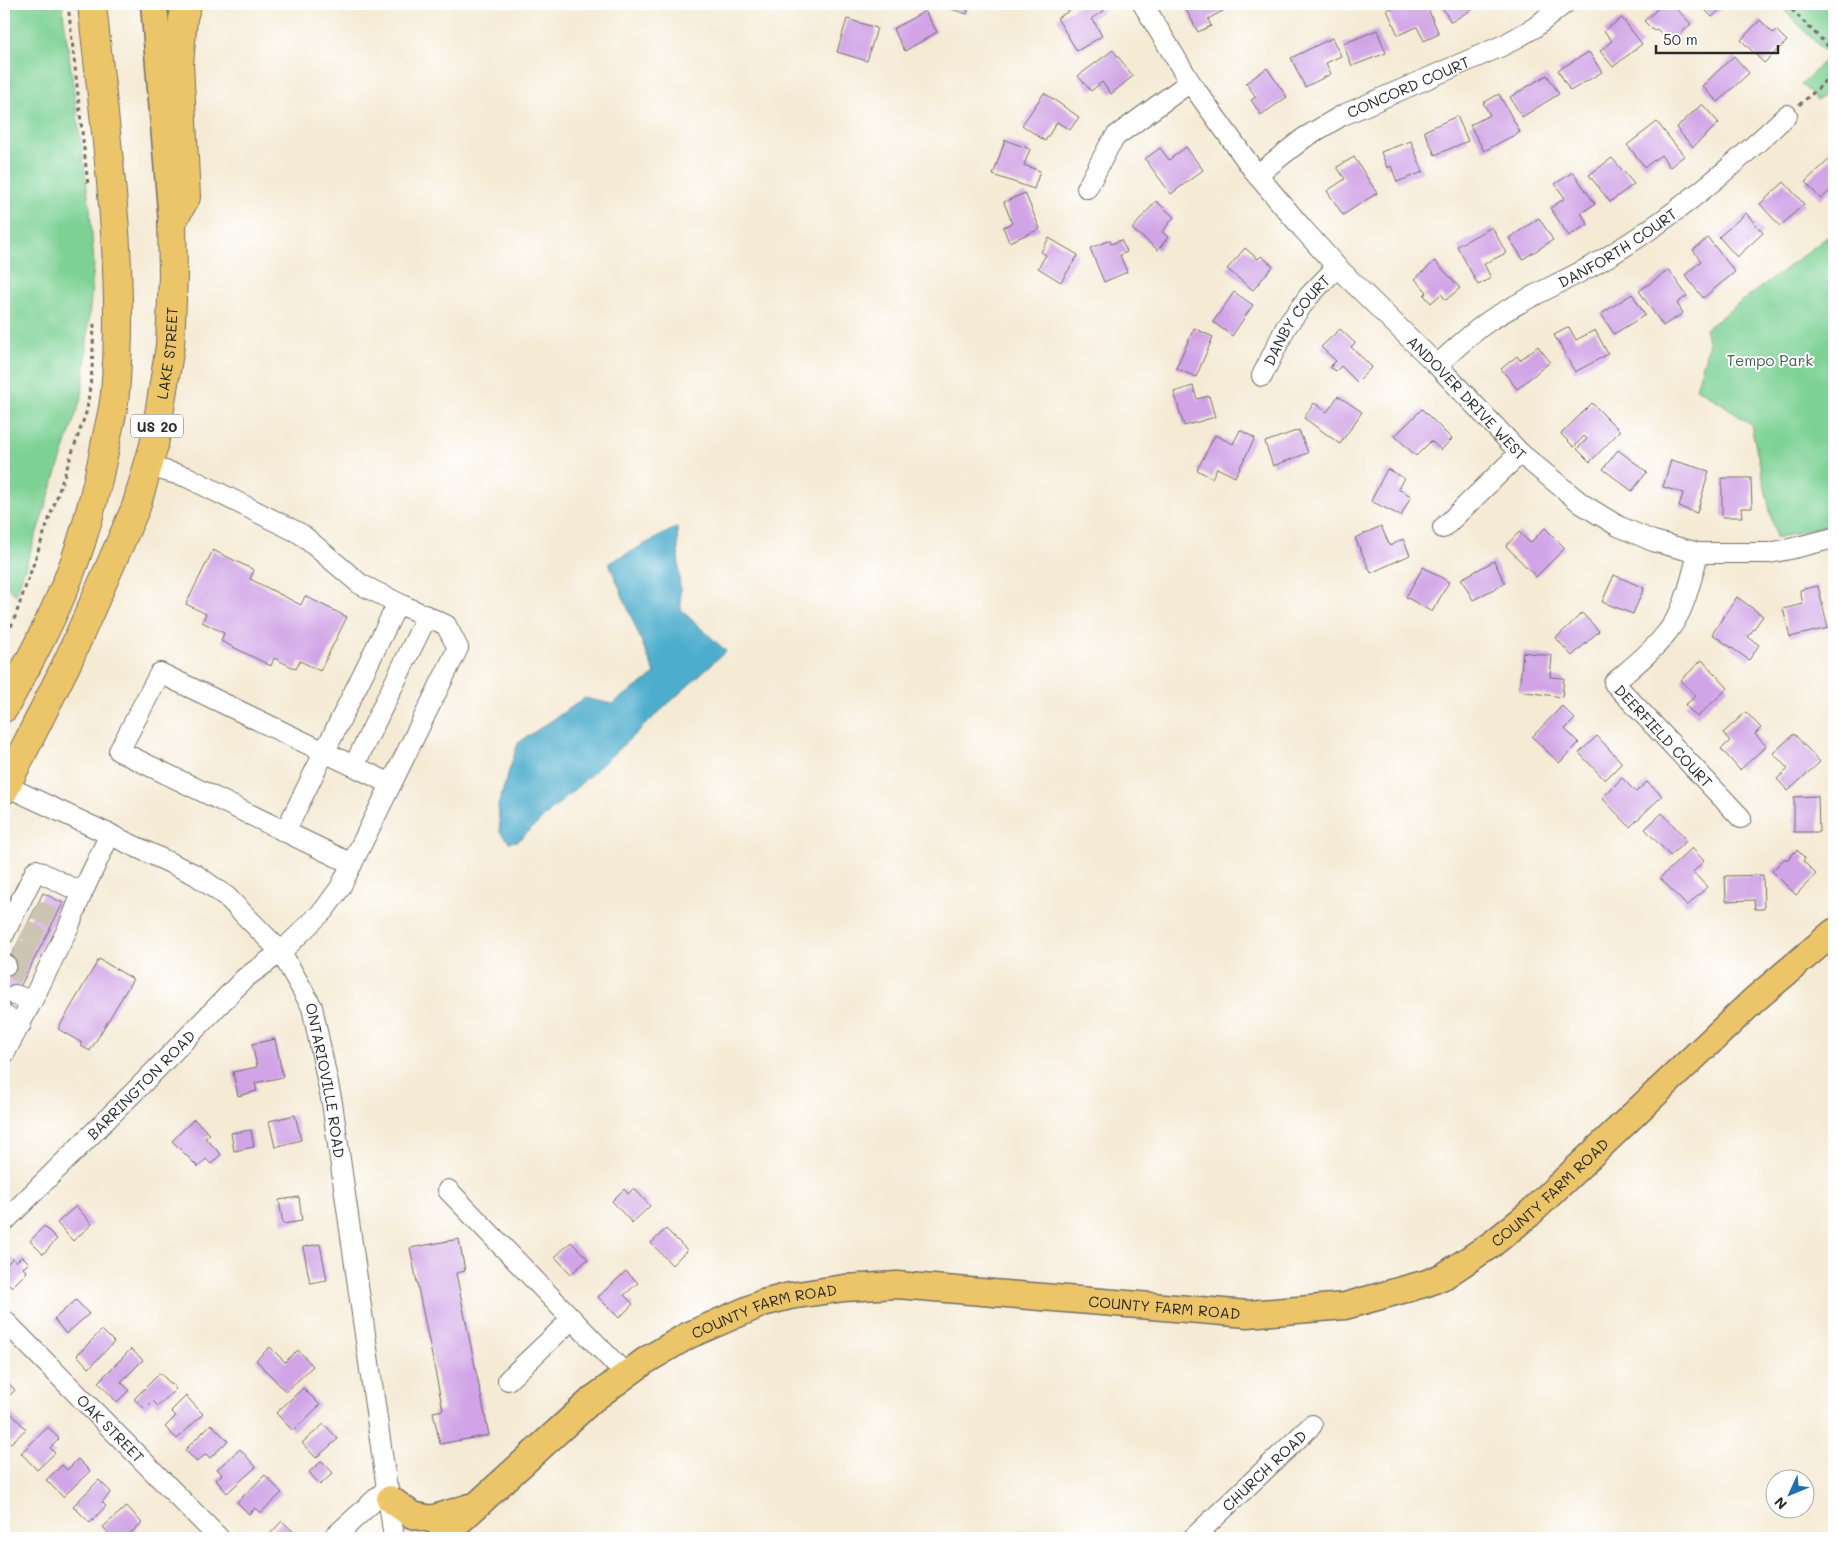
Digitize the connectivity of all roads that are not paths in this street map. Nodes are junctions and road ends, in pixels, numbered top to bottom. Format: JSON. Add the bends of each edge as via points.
{"nodes":[{"id":1,"x":92,"y":4,"type":"edge"},
{"id":2,"x":154,"y":4,"type":"edge"},
{"id":3,"x":187,"y":4,"type":"edge"},
{"id":4,"x":1143,"y":4,"type":"edge"},
{"id":5,"x":1564,"y":4,"type":"edge"},
{"id":6,"x":1190,"y":82,"type":"junction"},
{"id":7,"x":1787,"y":115,"type":"road end"},
{"id":8,"x":1257,"y":175,"type":"junction"},
{"id":9,"x":1087,"y":188,"type":"dead end"},
{"id":10,"x":172,"y":222,"type":"junction"},
{"id":11,"x":1338,"y":267,"type":"junction"},
{"id":12,"x":1437,"y":365,"type":"junction"},
{"id":13,"x":1262,"y":376,"type":"dead end"},
{"id":14,"x":1520,"y":453,"type":"junction"},
{"id":15,"x":148,"y":466,"type":"junction"},
{"id":16,"x":1443,"y":528,"type":"dead end"},
{"id":17,"x":1834,"y":538,"type":"edge"},
{"id":18,"x":1698,"y":553,"type":"junction"},
{"id":19,"x":398,"y":603,"type":"junction"},
{"id":20,"x":426,"y":616,"type":"junction"},
{"id":21,"x":4,"y":708,"type":"edge"},
{"id":22,"x":324,"y":752,"type":"junction"},
{"id":23,"x":354,"y":766,"type":"junction"},
{"id":24,"x":391,"y":784,"type":"junction"},
{"id":25,"x":5,"y":787,"type":"edge"},
{"id":26,"x":1740,"y":818,"type":"dead end"},
{"id":27,"x":285,"y":832,"type":"junction"},
{"id":28,"x":110,"y":834,"type":"junction"},
{"id":29,"x":352,"y":864,"type":"junction"},
{"id":30,"x":82,"y":893,"type":"junction"},
{"id":31,"x":1834,"y":932,"type":"edge"},
{"id":32,"x":11,"y":935,"type":"edge"},
{"id":33,"x":281,"y":952,"type":"junction"},
{"id":34,"x":7,"y":1040,"type":"edge"},
{"id":35,"x":448,"y":1190,"type":"dead end"},
{"id":36,"x":4,"y":1222,"type":"edge"},
{"id":37,"x":572,"y":1319,"type":"junction"},
{"id":38,"x":4,"y":1320,"type":"edge"},
{"id":39,"x":626,"y":1375,"type":"junction"},
{"id":40,"x":508,"y":1380,"type":"dead end"},
{"id":41,"x":1312,"y":1425,"type":"dead end"},
{"id":42,"x":389,"y":1493,"type":"junction"},
{"id":43,"x":480,"y":1503,"type":"junction"},
{"id":44,"x":219,"y":1538,"type":"edge"},
{"id":45,"x":333,"y":1538,"type":"edge"},
{"id":46,"x":394,"y":1538,"type":"edge"},
{"id":47,"x":441,"y":1538,"type":"edge"},
{"id":48,"x":1194,"y":1538,"type":"edge"}],
"edges":[{"from":1,"to":21,"type":"highway","number":"US 20","via":[[117,247],[119,318],[115,394],[86,526],[68,579],[36,650]]},
{"from":2,"to":10,"type":"main road","name":"LAKE STREET","number":"US 20"},
{"from":3,"to":10,"type":"highway","via":[[179,64],[186,197]]},
{"from":4,"to":6,"type":"street","name":"ANDOVER DRIVE WEST"},
{"from":5,"to":8,"type":"street","name":"CONCORD COURT","via":[[1534,28],[1504,45],[1341,116],[1304,138]]},
{"from":6,"to":8,"type":"street","name":"ANDOVER DRIVE WEST"},
{"from":6,"to":9,"type":"street","via":[[1116,136]]},
{"from":7,"to":12,"type":"street","name":"DANFORTH COURT","via":[[1738,162],[1660,223],[1609,256],[1489,322]]},
{"from":8,"to":11,"type":"street","name":"ANDOVER DRIVE WEST"},
{"from":10,"to":15,"type":"highway","name":"LAKE STREET","number":"US 20","via":[[170,346]]},
{"from":11,"to":12,"type":"street","name":"ANDOVER DRIVE WEST"},
{"from":11,"to":13,"type":"street","name":"DANBY COURT","via":[[1309,296],[1286,327]]},
{"from":12,"to":14,"type":"street","name":"ANDOVER DRIVE WEST"},
{"from":14,"to":16,"type":"street"},
{"from":14,"to":18,"type":"street","name":"ANDOVER DRIVE WEST","via":[[1582,504],[1618,526],[1653,541]]},
{"from":15,"to":19,"type":"street","via":[[187,477],[301,534],[360,584]]},
{"from":15,"to":25,"type":"highway","name":"LAKE STREET","number":"US 20","via":[[136,508],[68,661]]},
{"from":17,"to":18,"type":"street","name":"ANDOVER DRIVE WEST","via":[[1769,553]]},
{"from":18,"to":26,"type":"street","name":"DEERFIELD COURT","via":[[1684,603],[1673,624],[1656,646],[1614,683]]},
{"from":19,"to":20,"type":"street"},
{"from":19,"to":22,"type":"street"},
{"from":20,"to":23,"type":"street"},
{"from":20,"to":24,"type":"street","name":"BARRINGTON ROAD","via":[[446,624],[458,648]]},
{"from":22,"to":23,"type":"street"},
{"from":22,"to":27,"type":"street"},
{"from":22,"to":27,"type":"street","via":[[160,673],[119,751]]},
{"from":23,"to":24,"type":"street"},
{"from":24,"to":29,"type":"street","name":"BARRINGTON ROAD"},
{"from":25,"to":28,"type":"street","name":"ONTARIOVILLE ROAD"},
{"from":27,"to":29,"type":"street"},
{"from":28,"to":30,"type":"street"},
{"from":28,"to":33,"type":"street","name":"ONTARIOVILLE ROAD","via":[[196,874],[227,897]]},
{"from":29,"to":33,"type":"street","name":"BARRINGTON ROAD","via":[[324,910]]},
{"from":30,"to":32,"type":"street","via":[[36,870],[28,906]]},
{"from":30,"to":34,"type":"street","via":[[51,943]]},
{"from":31,"to":39,"type":"main road","name":"COUNTY FARM ROAD","via":[[1754,1000],[1528,1215],[1492,1244],[1444,1276],[1427,1283],[1345,1306],[1248,1314],[897,1285],[824,1291],[763,1303],[687,1336]]},
{"from":33,"to":36,"type":"street","name":"BARRINGTON ROAD","via":[[245,978]]},
{"from":33,"to":42,"type":"street","name":"ONTARIOVILLE ROAD","via":[[312,1007],[324,1061]]},
{"from":35,"to":37,"type":"street"},
{"from":37,"to":39,"type":"street"},
{"from":37,"to":40,"type":"street"},
{"from":38,"to":44,"type":"street","name":"OAK STREET"},
{"from":39,"to":43,"type":"main road","name":"COUNTY FARM ROAD","via":[[593,1399]]},
{"from":41,"to":48,"type":"street","name":"CHURCH ROAD"},
{"from":42,"to":43,"type":"main road","via":[[412,1515],[431,1519]]},
{"from":42,"to":45,"type":"street"},
{"from":42,"to":46,"type":"street","name":"ONTARIOVILLE ROAD"},
{"from":43,"to":47,"type":"main road","name":"COUNTY FARM ROAD"}]}
